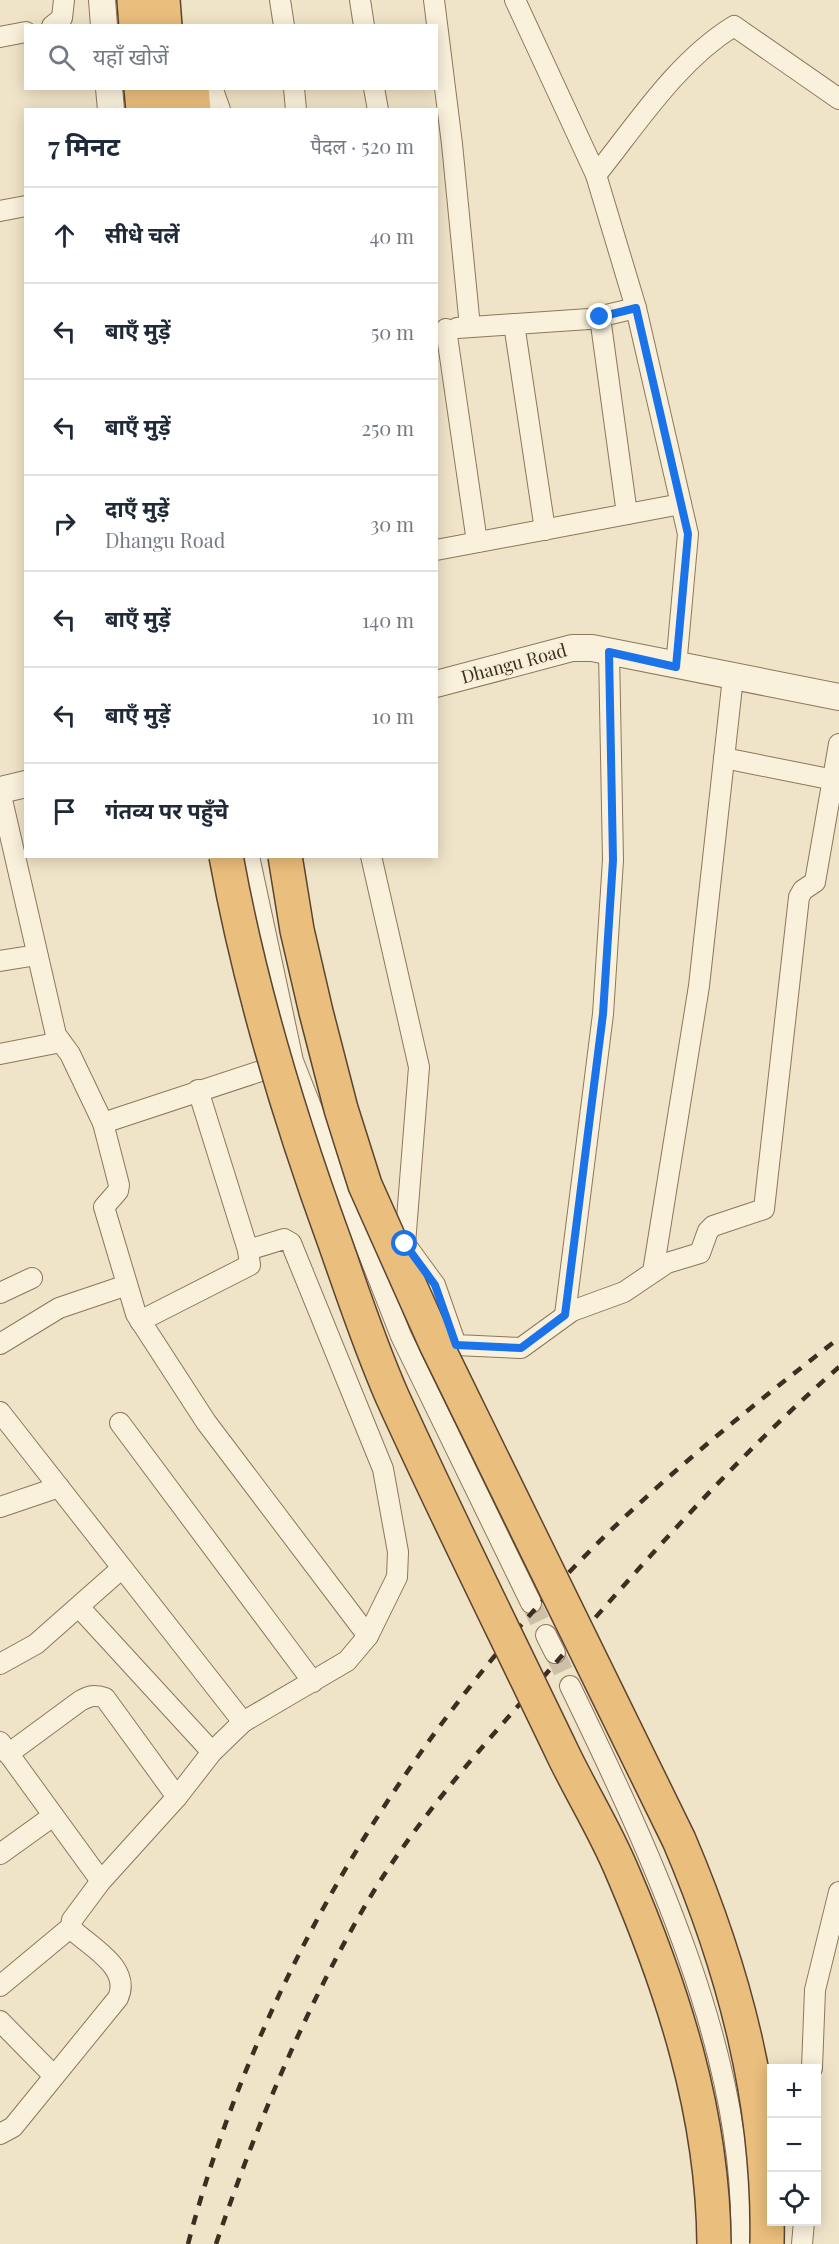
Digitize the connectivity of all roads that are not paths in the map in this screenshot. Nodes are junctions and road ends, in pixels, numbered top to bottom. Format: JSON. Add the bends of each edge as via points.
{"nodes":[{"id":1,"x":64,"y":0,"type":"edge"},
{"id":2,"x":102,"y":0,"type":"edge"},
{"id":3,"x":134,"y":0,"type":"edge"},
{"id":4,"x":163,"y":0,"type":"edge"},
{"id":5,"x":186,"y":0,"type":"edge"},
{"id":6,"x":280,"y":0,"type":"edge"},
{"id":7,"x":360,"y":0,"type":"edge"},
{"id":8,"x":435,"y":0,"type":"edge"},
{"id":9,"x":515,"y":0,"type":"edge"},
{"id":10,"x":54,"y":24,"type":"edge"},
{"id":11,"x":104,"y":24,"type":"edge"},
{"id":12,"x":136,"y":24,"type":"edge"},
{"id":13,"x":165,"y":24,"type":"edge"},
{"id":14,"x":188,"y":24,"type":"edge"},
{"id":15,"x":284,"y":24,"type":"edge"},
{"id":16,"x":364,"y":24,"type":"edge"},
{"id":17,"x":436,"y":24,"type":"edge"},
{"id":18,"x":24,"y":32,"type":"edge"},
{"id":19,"x":0,"y":37,"type":"edge"},
{"id":20,"x":438,"y":48,"type":"edge"},
{"id":21,"x":439,"y":64,"type":"edge"},
{"id":22,"x":109,"y":90,"type":"edge"},
{"id":23,"x":141,"y":90,"type":"edge"},
{"id":24,"x":169,"y":90,"type":"edge"},
{"id":25,"x":192,"y":90,"type":"edge"},
{"id":26,"x":210,"y":90,"type":"edge"},
{"id":27,"x":294,"y":90,"type":"edge"},
{"id":28,"x":374,"y":90,"type":"edge"},
{"id":29,"x":839,"y":99,"type":"edge"},
{"id":30,"x":111,"y":108,"type":"edge"},
{"id":31,"x":143,"y":108,"type":"edge"},
{"id":32,"x":170,"y":108,"type":"edge"},
{"id":33,"x":194,"y":108,"type":"edge"},
{"id":34,"x":216,"y":108,"type":"edge"},
{"id":35,"x":296,"y":108,"type":"edge"},
{"id":36,"x":378,"y":108,"type":"edge"},
{"id":37,"x":596,"y":175,"type":"junction"},
{"id":38,"x":24,"y":206,"type":"edge"},
{"id":39,"x":0,"y":211,"type":"edge"},
{"id":40,"x":636,"y":308,"type":"junction"},
{"id":41,"x":600,"y":317,"type":"junction"},
{"id":42,"x":514,"y":324,"type":"junction"},
{"id":43,"x":470,"y":327,"type":"junction"},
{"id":44,"x":441,"y":329,"type":"edge"},
{"id":45,"x":681,"y":504,"type":"junction"},
{"id":46,"x":627,"y":514,"type":"junction"},
{"id":47,"x":545,"y":530,"type":"junction"},
{"id":48,"x":477,"y":542,"type":"junction"},
{"id":49,"x":438,"y":550,"type":"edge"},
{"id":50,"x":609,"y":652,"type":"junction"},
{"id":51,"x":676,"y":667,"type":"junction"},
{"id":52,"x":733,"y":677,"type":"junction"},
{"id":53,"x":438,"y":683,"type":"edge"},
{"id":54,"x":839,"y":697,"type":"edge"},
{"id":55,"x":839,"y":744,"type":"edge"},
{"id":56,"x":724,"y":758,"type":"junction"},
{"id":57,"x":834,"y":780,"type":"junction"},
{"id":58,"x":24,"y":784,"type":"edge"},
{"id":59,"x":0,"y":790,"type":"edge"},
{"id":60,"x":226,"y":858,"type":"edge"},
{"id":61,"x":249,"y":858,"type":"edge"},
{"id":62,"x":285,"y":858,"type":"edge"},
{"id":63,"x":371,"y":858,"type":"edge"},
{"id":64,"x":37,"y":955,"type":"junction"},
{"id":65,"x":0,"y":961,"type":"edge"},
{"id":66,"x":61,"y":1042,"type":"junction"},
{"id":67,"x":0,"y":1054,"type":"edge"},
{"id":68,"x":293,"y":1061,"type":"junction"},
{"id":69,"x":198,"y":1090,"type":"junction"},
{"id":70,"x":103,"y":1123,"type":"junction"},
{"id":71,"x":248,"y":1250,"type":"junction"},
{"id":72,"x":654,"y":1272,"type":"junction"},
{"id":73,"x":32,"y":1278,"type":"dead end"},
{"id":74,"x":127,"y":1286,"type":"junction"},
{"id":75,"x":0,"y":1293,"type":"edge"},
{"id":76,"x":565,"y":1315,"type":"junction"},
{"id":77,"x":140,"y":1321,"type":"junction"},
{"id":78,"x":0,"y":1344,"type":"edge"},
{"id":79,"x":2,"y":1417,"type":"edge"},
{"id":80,"x":120,"y":1423,"type":"dead end"},
{"id":81,"x":59,"y":1487,"type":"junction"},
{"id":82,"x":0,"y":1507,"type":"edge"},
{"id":83,"x":123,"y":1568,"type":"junction"},
{"id":84,"x":531,"y":1602,"type":"tunnel mouth"},
{"id":85,"x":79,"y":1607,"type":"junction"},
{"id":86,"x":546,"y":1635,"type":"tunnel mouth"},
{"id":87,"x":368,"y":1636,"type":"junction"},
{"id":88,"x":555,"y":1653,"type":"tunnel mouth"},
{"id":89,"x":0,"y":1664,"type":"edge"},
{"id":90,"x":313,"y":1682,"type":"junction"},
{"id":91,"x":570,"y":1686,"type":"tunnel mouth"},
{"id":92,"x":243,"y":1722,"type":"junction"},
{"id":93,"x":4,"y":1748,"type":"edge"},
{"id":94,"x":212,"y":1752,"type":"junction"},
{"id":95,"x":177,"y":1797,"type":"junction"},
{"id":96,"x":53,"y":1816,"type":"junction"},
{"id":97,"x":0,"y":1854,"type":"edge"},
{"id":98,"x":101,"y":1881,"type":"junction"},
{"id":99,"x":839,"y":1892,"type":"edge"},
{"id":100,"x":71,"y":1927,"type":"junction"},
{"id":101,"x":0,"y":1986,"type":"edge"},
{"id":102,"x":0,"y":2021,"type":"edge"},
{"id":103,"x":812,"y":2064,"type":"edge"},
{"id":104,"x":53,"y":2075,"type":"junction"},
{"id":105,"x":0,"y":2134,"type":"edge"},
{"id":106,"x":804,"y":2226,"type":"edge"},
{"id":107,"x":714,"y":2244,"type":"edge"},
{"id":108,"x":741,"y":2244,"type":"edge"},
{"id":109,"x":767,"y":2244,"type":"edge"},
{"id":110,"x":802,"y":2244,"type":"edge"}],
"edges":[{"from":1,"to":10,"type":"street","via":[[62,18]]},
{"from":2,"to":11,"type":"street"},
{"from":3,"to":12,"type":"highway"},
{"from":4,"to":13,"type":"highway"},
{"from":5,"to":14,"type":"highway"},
{"from":6,"to":15,"type":"street"},
{"from":7,"to":16,"type":"street"},
{"from":8,"to":17,"type":"street"},
{"from":9,"to":37,"type":"street"},
{"from":18,"to":19,"type":"street"},
{"from":20,"to":21,"type":"street"},
{"from":21,"to":43,"type":"street"},
{"from":22,"to":30,"type":"street"},
{"from":23,"to":31,"type":"highway"},
{"from":24,"to":32,"type":"highway"},
{"from":25,"to":33,"type":"highway"},
{"from":26,"to":34,"type":"street"},
{"from":27,"to":35,"type":"street"},
{"from":28,"to":36,"type":"street"},
{"from":29,"to":37,"type":"street","via":[[734,26],[675,78]]},
{"from":37,"to":40,"type":"street"},
{"from":38,"to":39,"type":"street"},
{"from":40,"to":41,"type":"street"},
{"from":40,"to":45,"type":"street"},
{"from":41,"to":42,"type":"street"},
{"from":41,"to":46,"type":"street"},
{"from":42,"to":43,"type":"street"},
{"from":42,"to":47,"type":"street"},
{"from":43,"to":44,"type":"street"},
{"from":44,"to":48,"type":"street"},
{"from":45,"to":46,"type":"street"},
{"from":45,"to":51,"type":"street","via":[[688,534]]},
{"from":46,"to":47,"type":"street"},
{"from":47,"to":48,"type":"street"},
{"from":48,"to":49,"type":"street"},
{"from":50,"to":51,"type":"street","name":"Dhangu Road"},
{"from":50,"to":53,"type":"street","name":"Dhangu Road","via":[[572,648]]},
{"from":50,"to":76,"type":"street","via":[[613,860],[603,1014]]},
{"from":51,"to":52,"type":"street","name":"Dhangu Road"},
{"from":52,"to":54,"type":"street","name":"Dhangu Road"},
{"from":52,"to":56,"type":"street"},
{"from":55,"to":57,"type":"street"},
{"from":56,"to":57,"type":"street"},
{"from":56,"to":72,"type":"street","via":[[699,986]]},
{"from":57,"to":72,"type":"street","via":[[815,882],[799,897],[765,1206],[758,1212],[719,1223],[708,1231],[700,1253],[667,1263]]},
{"from":58,"to":59,"type":"street"},
{"from":59,"to":64,"type":"street"},
{"from":60,"to":107,"type":"highway","bridge":true,"via":[[238,920],[284,1093],[387,1382],[621,1868],[681,2027],[709,2161]]},
{"from":61,"to":68,"type":"street"},
{"from":62,"to":109,"type":"highway","bridge":true,"via":[[316,1012],[365,1185],[436,1344],[679,1840],[708,1910],[747,2039],[765,2172]]},
{"from":63,"to":76,"type":"street","via":[[419,1067],[405,1244],[435,1285],[456,1345],[521,1348]]},
{"from":64,"to":65,"type":"street"},
{"from":64,"to":66,"type":"street"},
{"from":66,"to":67,"type":"street"},
{"from":66,"to":70,"type":"street"},
{"from":68,"to":69,"type":"street"},
{"from":68,"to":84,"type":"street","via":[[401,1336]]},
{"from":69,"to":70,"type":"street"},
{"from":69,"to":71,"type":"street"},
{"from":70,"to":74,"type":"street","via":[[120,1188],[104,1207]]},
{"from":71,"to":77,"type":"street","via":[[250,1264],[244,1269]]},
{"from":71,"to":87,"type":"street","via":[[284,1239],[291,1243],[383,1469],[398,1568]]},
{"from":72,"to":76,"type":"street","via":[[624,1292]]},
{"from":73,"to":75,"type":"street"},
{"from":74,"to":77,"type":"street"},
{"from":74,"to":78,"type":"street","via":[[59,1308]]},
{"from":77,"to":87,"type":"street","via":[[206,1422]]},
{"from":79,"to":81,"type":"street"},
{"from":80,"to":90,"type":"street"},
{"from":81,"to":82,"type":"street"},
{"from":81,"to":83,"type":"street"},
{"from":83,"to":85,"type":"street"},
{"from":83,"to":92,"type":"street"},
{"from":85,"to":89,"type":"street","via":[[36,1644]]},
{"from":85,"to":94,"type":"street"},
{"from":86,"to":88,"type":"street"},
{"from":87,"to":90,"type":"street","via":[[347,1662]]},
{"from":90,"to":92,"type":"street"},
{"from":91,"to":108,"type":"street","via":[[636,1822],[691,1967],[738,2151]]},
{"from":92,"to":94,"type":"street"},
{"from":93,"to":95,"type":"street","via":[[87,1697],[100,1696]]},
{"from":93,"to":96,"type":"street"},
{"from":94,"to":95,"type":"street"},
{"from":95,"to":98,"type":"street"},
{"from":96,"to":97,"type":"street"},
{"from":96,"to":98,"type":"street"},
{"from":98,"to":100,"type":"street"},
{"from":99,"to":103,"type":"street","via":[[815,1990]]},
{"from":100,"to":101,"type":"street"},
{"from":100,"to":104,"type":"street","via":[[113,1965],[122,1990]]},
{"from":102,"to":104,"type":"street"},
{"from":104,"to":105,"type":"street","via":[[13,2127]]},
{"from":106,"to":110,"type":"street"}]}
